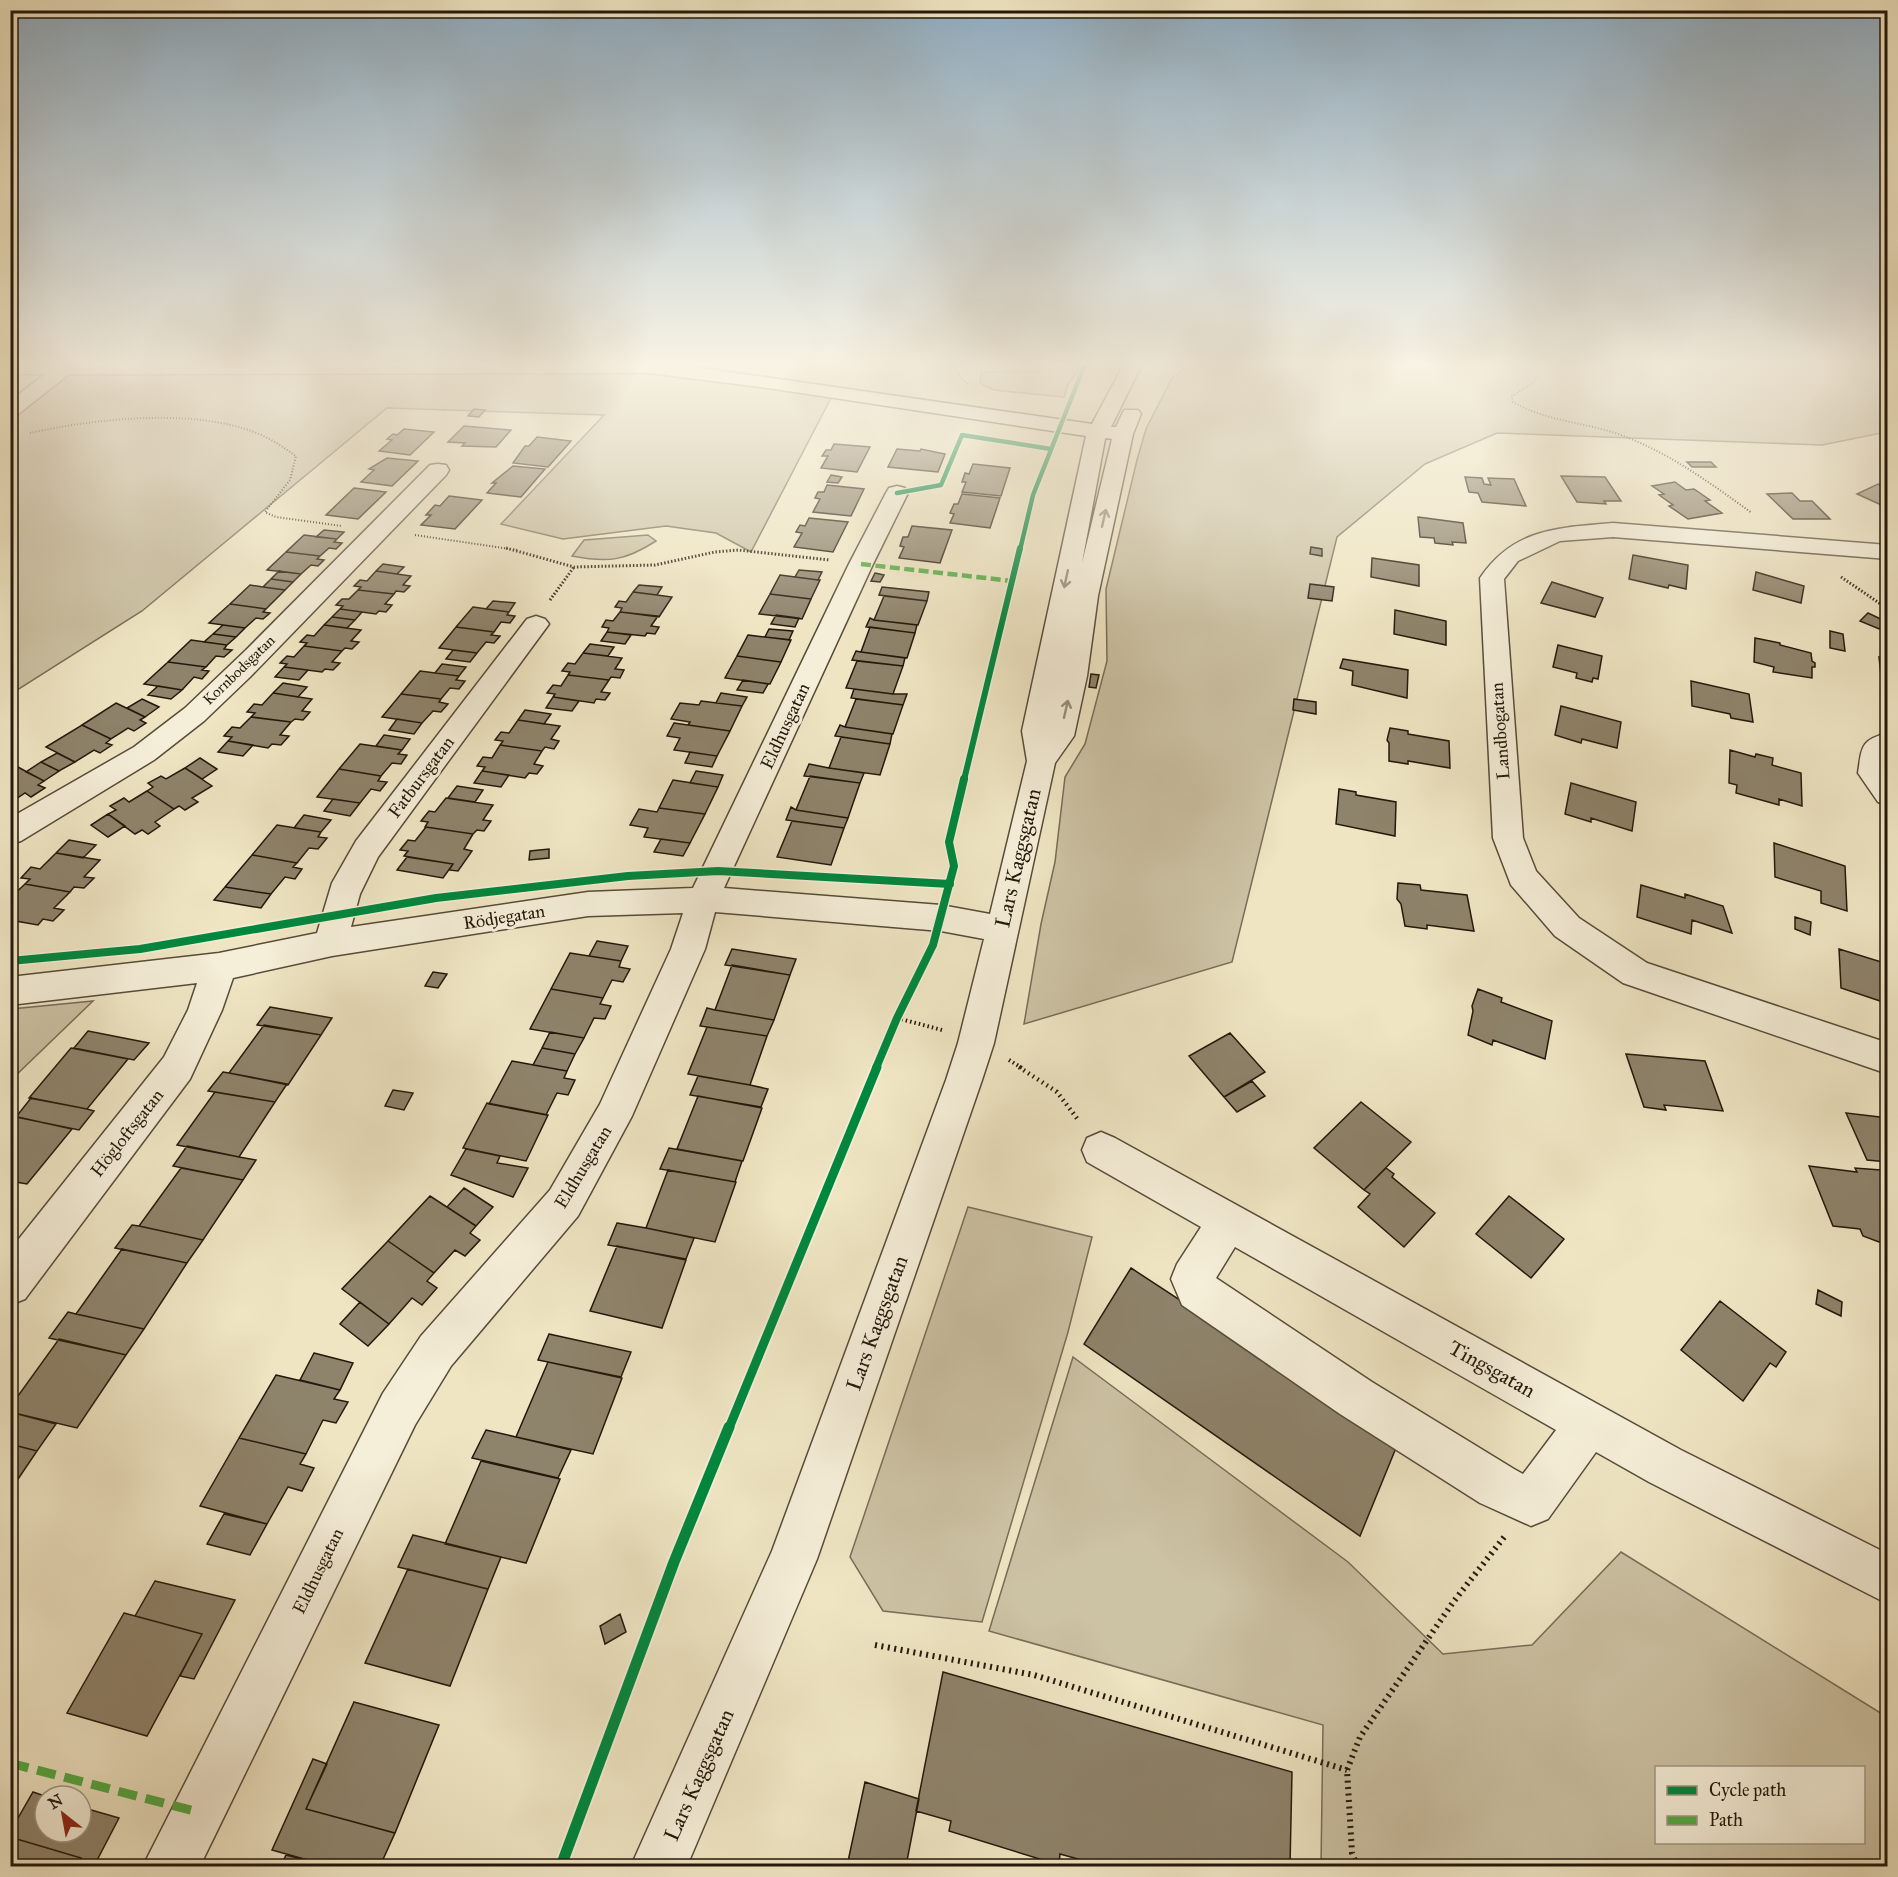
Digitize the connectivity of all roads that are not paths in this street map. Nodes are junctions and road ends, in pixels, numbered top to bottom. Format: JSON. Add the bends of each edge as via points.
{"nodes":[{"id":1,"x":1094,"y":452,"type":"edge"},
{"id":2,"x":1119,"y":452,"type":"edge"},
{"id":3,"x":438,"y":470,"type":"dead end"},
{"id":4,"x":897,"y":493,"type":"dead end"},
{"id":5,"x":1887,"y":552,"type":"edge"},
{"id":6,"x":536,"y":624,"type":"road end"},
{"id":7,"x":1887,"y":742,"type":"edge"},
{"id":8,"x":1041,"y":761,"type":"junction"},
{"id":9,"x":1887,"y":795,"type":"edge"},
{"id":10,"x":10,"y":833,"type":"edge"},
{"id":11,"x":704,"y":900,"type":"junction"},
{"id":12,"x":1001,"y":930,"type":"junction"},
{"id":13,"x":332,"y":943,"type":"junction"},
{"id":14,"x":219,"y":968,"type":"junction"},
{"id":15,"x":10,"y":991,"type":"edge"},
{"id":16,"x":1887,"y":1059,"type":"edge"},
{"id":17,"x":1101,"y":1150,"type":"dead end"},
{"id":18,"x":1228,"y":1221,"type":"junction"},
{"id":19,"x":10,"y":1284,"type":"edge"},
{"id":20,"x":1589,"y":1424,"type":"junction"},
{"id":21,"x":1887,"y":1580,"type":"edge"},
{"id":22,"x":171,"y":1866,"type":"edge"},
{"id":23,"x":659,"y":1866,"type":"edge"}],
"edges":[{"from":1,"to":8,"type":"street","name":"Lars Kaggsgatan","one_way":true,"via":[[1037,722]]},
{"from":8,"to":2,"type":"street","name":"Lars Kaggsgatan","one_way":true,"via":[[1060,736]]},
{"from":3,"to":10,"type":"street","name":"Kornbodsgatan","via":[[239,672],[182,724],[121,767]]},
{"from":4,"to":11,"type":"street","name":"Eldhusgatan"},
{"from":5,"to":16,"type":"street","name":"Landbogatan","via":[[1613,530],[1555,535],[1510,556],[1492,578],[1508,838],[1522,877],[1567,927],[1635,973]]},
{"from":6,"to":13,"type":"street","name":"Fatbursgatan","via":[[361,858],[349,877]]},
{"from":7,"to":9,"type":"street","via":[[1876,747],[1872,773]]},
{"from":8,"to":12,"type":"street","name":"Lars Kaggsgatan"},
{"from":11,"to":12,"type":"street","name":"Rödjegatan","via":[[941,918]]},
{"from":11,"to":13,"type":"street","name":"Rödjegatan","via":[[588,904]]},
{"from":11,"to":22,"type":"street","name":"Eldhusgatan","via":[[688,949],[613,1116],[564,1203],[436,1352],[399,1409]]},
{"from":12,"to":23,"type":"street","name":"Lars Kaggsgatan","via":[[964,1080],[793,1559]]},
{"from":13,"to":14,"type":"street","name":"Rödjegatan"},
{"from":14,"to":15,"type":"street","name":"Rödjegatan"},
{"from":14,"to":19,"type":"street","name":"Högloftsgatan","via":[[205,1010],[177,1068]]},
{"from":17,"to":18,"type":"street","name":"Tingsgatan"},
{"from":18,"to":20,"type":"street","name":"Tingsgatan"},
{"from":18,"to":20,"type":"street","via":[[1192,1279],[1197,1290],[1356,1398],[1497,1485],[1531,1502]]},
{"from":20,"to":21,"type":"street","name":"Tingsgatan"}]}
